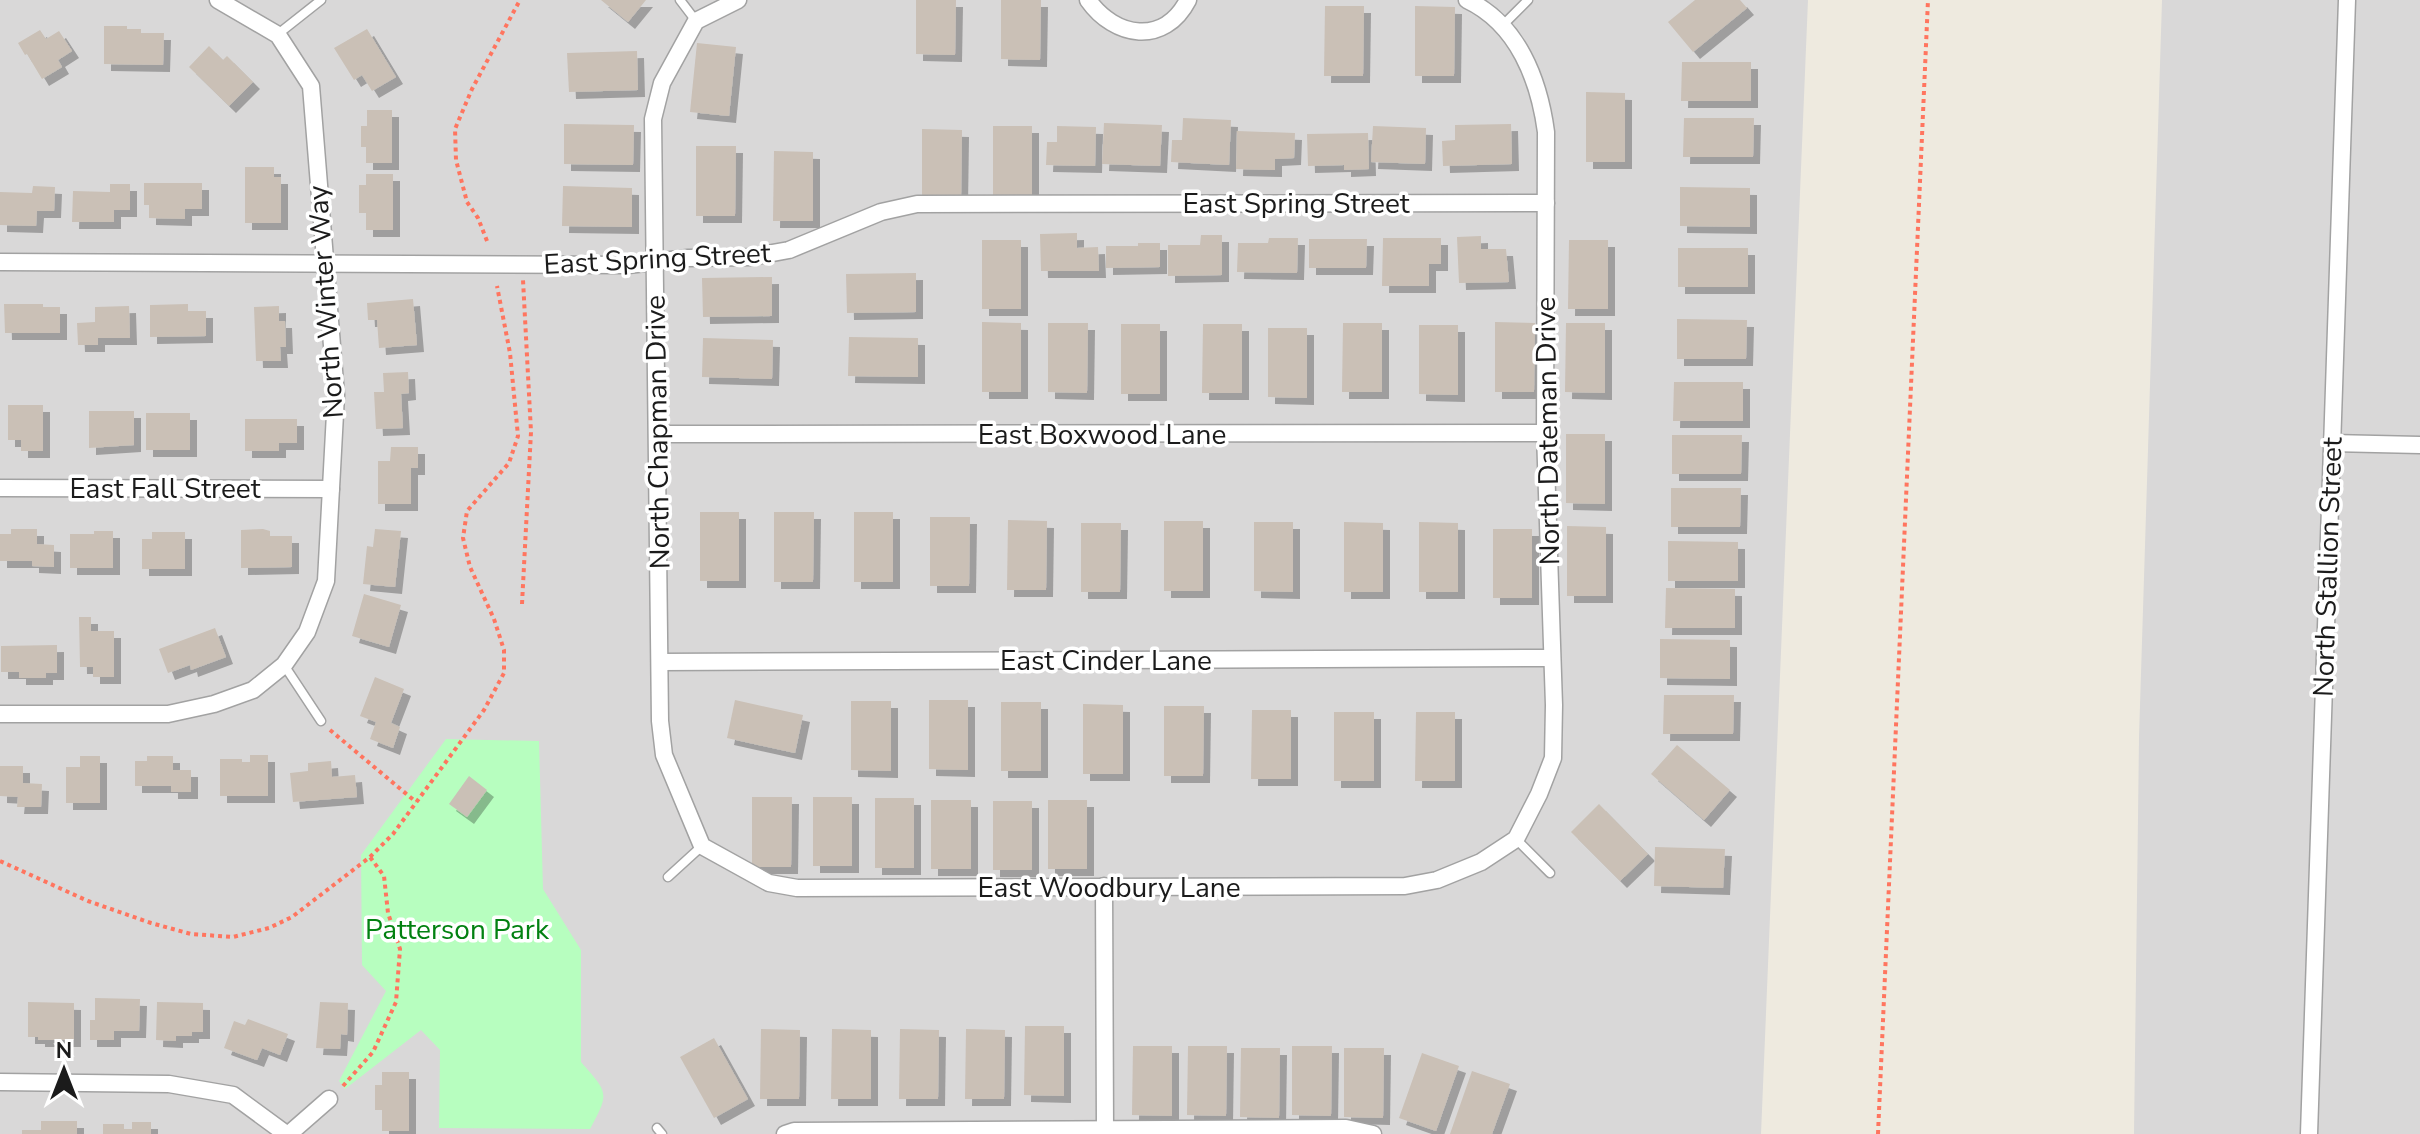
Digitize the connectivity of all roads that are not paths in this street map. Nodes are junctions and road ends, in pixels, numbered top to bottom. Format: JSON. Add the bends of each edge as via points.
{"nodes":[{"id":1,"x":218,"y":0,"type":"edge"},
{"id":2,"x":321,"y":0,"type":"edge"},
{"id":3,"x":680,"y":0,"type":"edge"},
{"id":4,"x":738,"y":0,"type":"edge"},
{"id":5,"x":1088,"y":0,"type":"edge"},
{"id":6,"x":1188,"y":0,"type":"edge"},
{"id":7,"x":1467,"y":0,"type":"edge"},
{"id":8,"x":1528,"y":0,"type":"edge"},
{"id":9,"x":2347,"y":0,"type":"edge"},
{"id":10,"x":696,"y":21,"type":"junction"},
{"id":11,"x":1502,"y":26,"type":"junction"},
{"id":12,"x":278,"y":35,"type":"junction"},
{"id":13,"x":1546,"y":203,"type":"junction"},
{"id":14,"x":654,"y":260,"type":"junction"},
{"id":15,"x":0,"y":262,"type":"edge"},
{"id":16,"x":324,"y":266,"type":"junction"},
{"id":17,"x":1545,"y":433,"type":"junction"},
{"id":18,"x":659,"y":434,"type":"junction"},
{"id":19,"x":2331,"y":443,"type":"junction"},
{"id":20,"x":2420,"y":445,"type":"edge"},
{"id":21,"x":0,"y":488,"type":"edge"},
{"id":22,"x":331,"y":489,"type":"junction"},
{"id":23,"x":1551,"y":658,"type":"junction"},
{"id":24,"x":661,"y":662,"type":"junction"},
{"id":25,"x":284,"y":665,"type":"junction"},
{"id":26,"x":0,"y":714,"type":"edge"},
{"id":27,"x":321,"y":721,"type":"dead end"},
{"id":28,"x":1516,"y":839,"type":"junction"},
{"id":29,"x":702,"y":846,"type":"junction"},
{"id":30,"x":1550,"y":873,"type":"dead end"},
{"id":31,"x":668,"y":877,"type":"dead end"},
{"id":32,"x":1104,"y":886,"type":"junction"},
{"id":33,"x":0,"y":1082,"type":"edge"},
{"id":34,"x":329,"y":1099,"type":"dead end"},
{"id":35,"x":1105,"y":1129,"type":"junction"},
{"id":36,"x":287,"y":1134,"type":"edge"},
{"id":37,"x":785,"y":1134,"type":"edge"},
{"id":38,"x":1373,"y":1134,"type":"edge"},
{"id":39,"x":2309,"y":1134,"type":"edge"}],
"edges":[{"from":1,"to":12,"type":"street"},
{"from":2,"to":12,"type":"lane"},
{"from":3,"to":10,"type":"lane"},
{"from":4,"to":10,"type":"street"},
{"from":5,"to":6,"type":"street","via":[[1114,26],[1133,32],[1169,23]]},
{"from":7,"to":11,"type":"street","name":"North Dateman Drive"},
{"from":8,"to":11,"type":"lane"},
{"from":9,"to":19,"type":"street","name":"North Stallion Street"},
{"from":10,"to":14,"type":"street","name":"North Chapman Drive","via":[[662,83],[653,119]]},
{"from":11,"to":13,"type":"street","name":"North Dateman Drive","via":[[1527,60],[1541,96]]},
{"from":12,"to":16,"type":"street","name":"North Winter Way","via":[[311,86]]},
{"from":13,"to":14,"type":"street","name":"East Spring Street","via":[[917,204],[881,212],[789,250],[751,257]]},
{"from":13,"to":17,"type":"street","name":"North Dateman Drive"},
{"from":14,"to":16,"type":"street","name":"East Spring Street","via":[[628,265]]},
{"from":14,"to":18,"type":"street","name":"North Chapman Drive"},
{"from":15,"to":16,"type":"street","name":"East Spring Street"},
{"from":16,"to":22,"type":"street","name":"North Winter Way","via":[[336,395]]},
{"from":17,"to":18,"type":"street","name":"East Boxwood Lane"},
{"from":17,"to":23,"type":"street","name":"North Dateman Drive"},
{"from":18,"to":24,"type":"street","name":"North Chapman Drive"},
{"from":19,"to":20,"type":"street"},
{"from":19,"to":39,"type":"street","name":"North Stallion Street"},
{"from":21,"to":22,"type":"street","name":"East Fall Street"},
{"from":22,"to":25,"type":"street","name":"North Winter Way","via":[[326,581],[307,632]]},
{"from":23,"to":24,"type":"street","name":"East Cinder Lane"},
{"from":23,"to":28,"type":"street","name":"North Dateman Drive","via":[[1553,758]]},
{"from":24,"to":29,"type":"street","name":"North Chapman Drive","via":[[664,755]]},
{"from":25,"to":26,"type":"street","name":"North Winter Way","via":[[253,690],[168,714]]},
{"from":25,"to":27,"type":"lane"},
{"from":28,"to":30,"type":"lane"},
{"from":28,"to":32,"type":"street","name":"East Woodbury Lane","via":[[1481,862],[1405,886]]},
{"from":29,"to":31,"type":"lane"},
{"from":29,"to":32,"type":"street","name":"East Woodbury Lane","via":[[769,883],[797,888]]},
{"from":32,"to":35,"type":"street"},
{"from":33,"to":36,"type":"street","via":[[169,1084],[233,1095]]},
{"from":34,"to":36,"type":"street"},
{"from":35,"to":37,"type":"street"},
{"from":35,"to":38,"type":"street","via":[[1346,1128]]}]}
